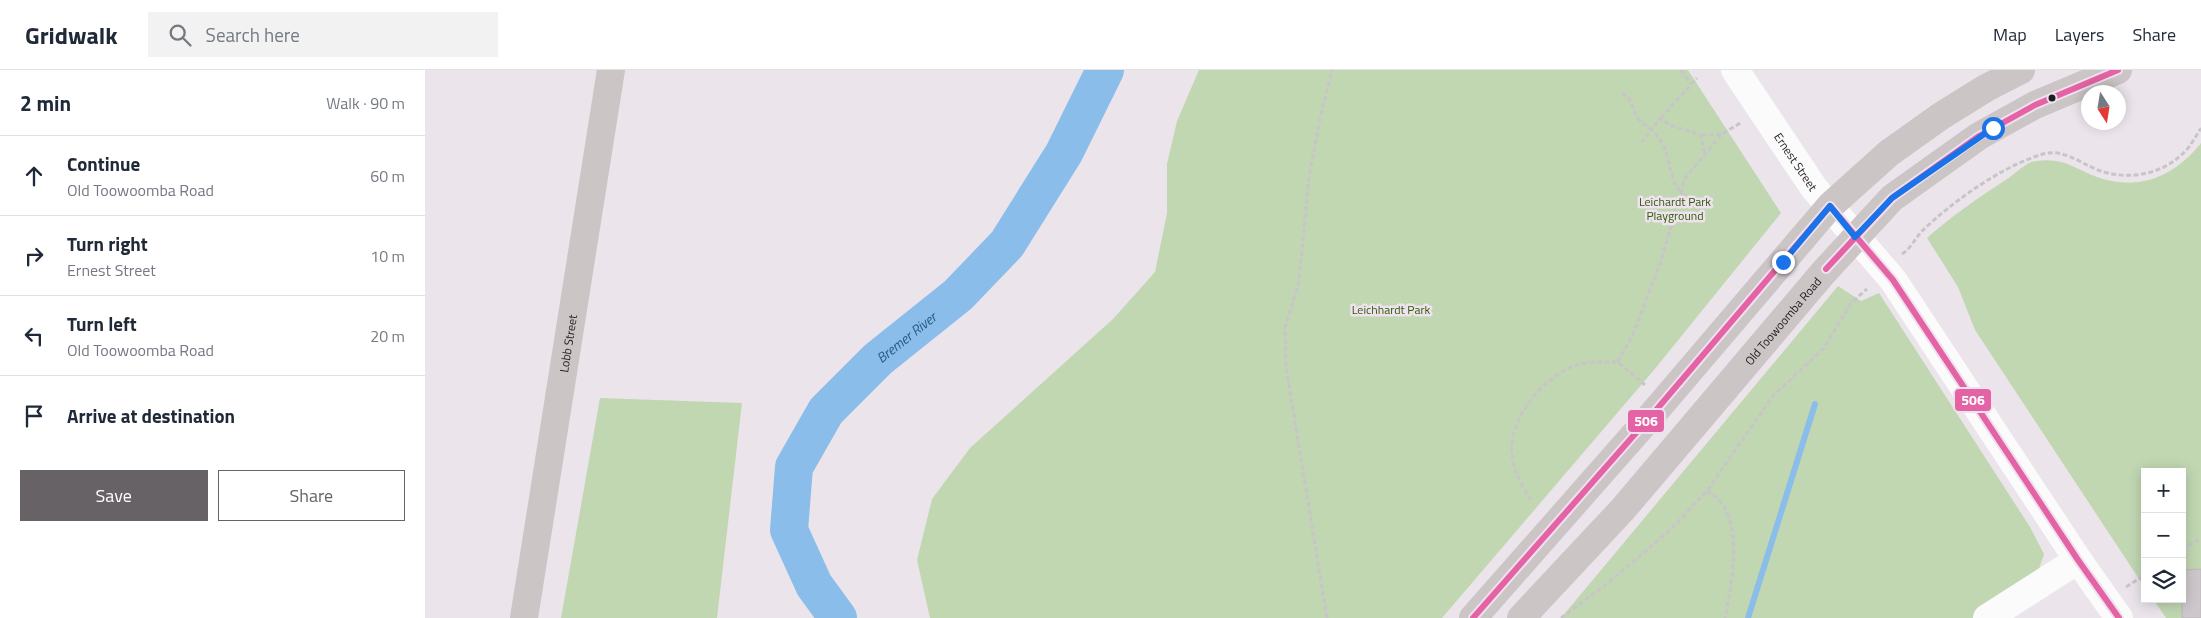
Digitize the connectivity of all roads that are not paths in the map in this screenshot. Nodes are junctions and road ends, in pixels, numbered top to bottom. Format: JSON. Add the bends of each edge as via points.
{"nodes":[{"id":1,"x":611,"y":70,"type":"edge"},
{"id":2,"x":1735,"y":70,"type":"edge"},
{"id":3,"x":2021,"y":70,"type":"edge"},
{"id":4,"x":2118,"y":70,"type":"edge"},
{"id":5,"x":1830,"y":206,"type":"junction"},
{"id":6,"x":1855,"y":237,"type":"junction"},
{"id":7,"x":2078,"y":560,"type":"junction"},
{"id":8,"x":524,"y":618,"type":"edge"},
{"id":9,"x":1473,"y":618,"type":"edge"},
{"id":10,"x":1521,"y":618,"type":"edge"},
{"id":11,"x":1987,"y":618,"type":"edge"},
{"id":12,"x":2119,"y":618,"type":"edge"}],
"edges":[{"from":1,"to":8,"type":"main road","name":"Lobb Street"},
{"from":2,"to":5,"type":"street","name":"Ernest Street","via":[[1814,188]]},
{"from":3,"to":5,"type":"main road","via":[[1941,116],[1889,153]]},
{"from":4,"to":6,"type":"main road","name":"Old Toowoomba Road","via":[[2035,106],[1979,136],[1892,198]]},
{"from":5,"to":6,"type":"street","name":"Ernest Street"},
{"from":5,"to":9,"type":"main road"},
{"from":6,"to":7,"type":"street","name":"Ernest Street","via":[[1902,292]]},
{"from":6,"to":10,"type":"main road","name":"Old Toowoomba Road","via":[[1623,508]]},
{"from":7,"to":11,"type":"street"},
{"from":7,"to":12,"type":"street","name":"Ernest Street"}]}
